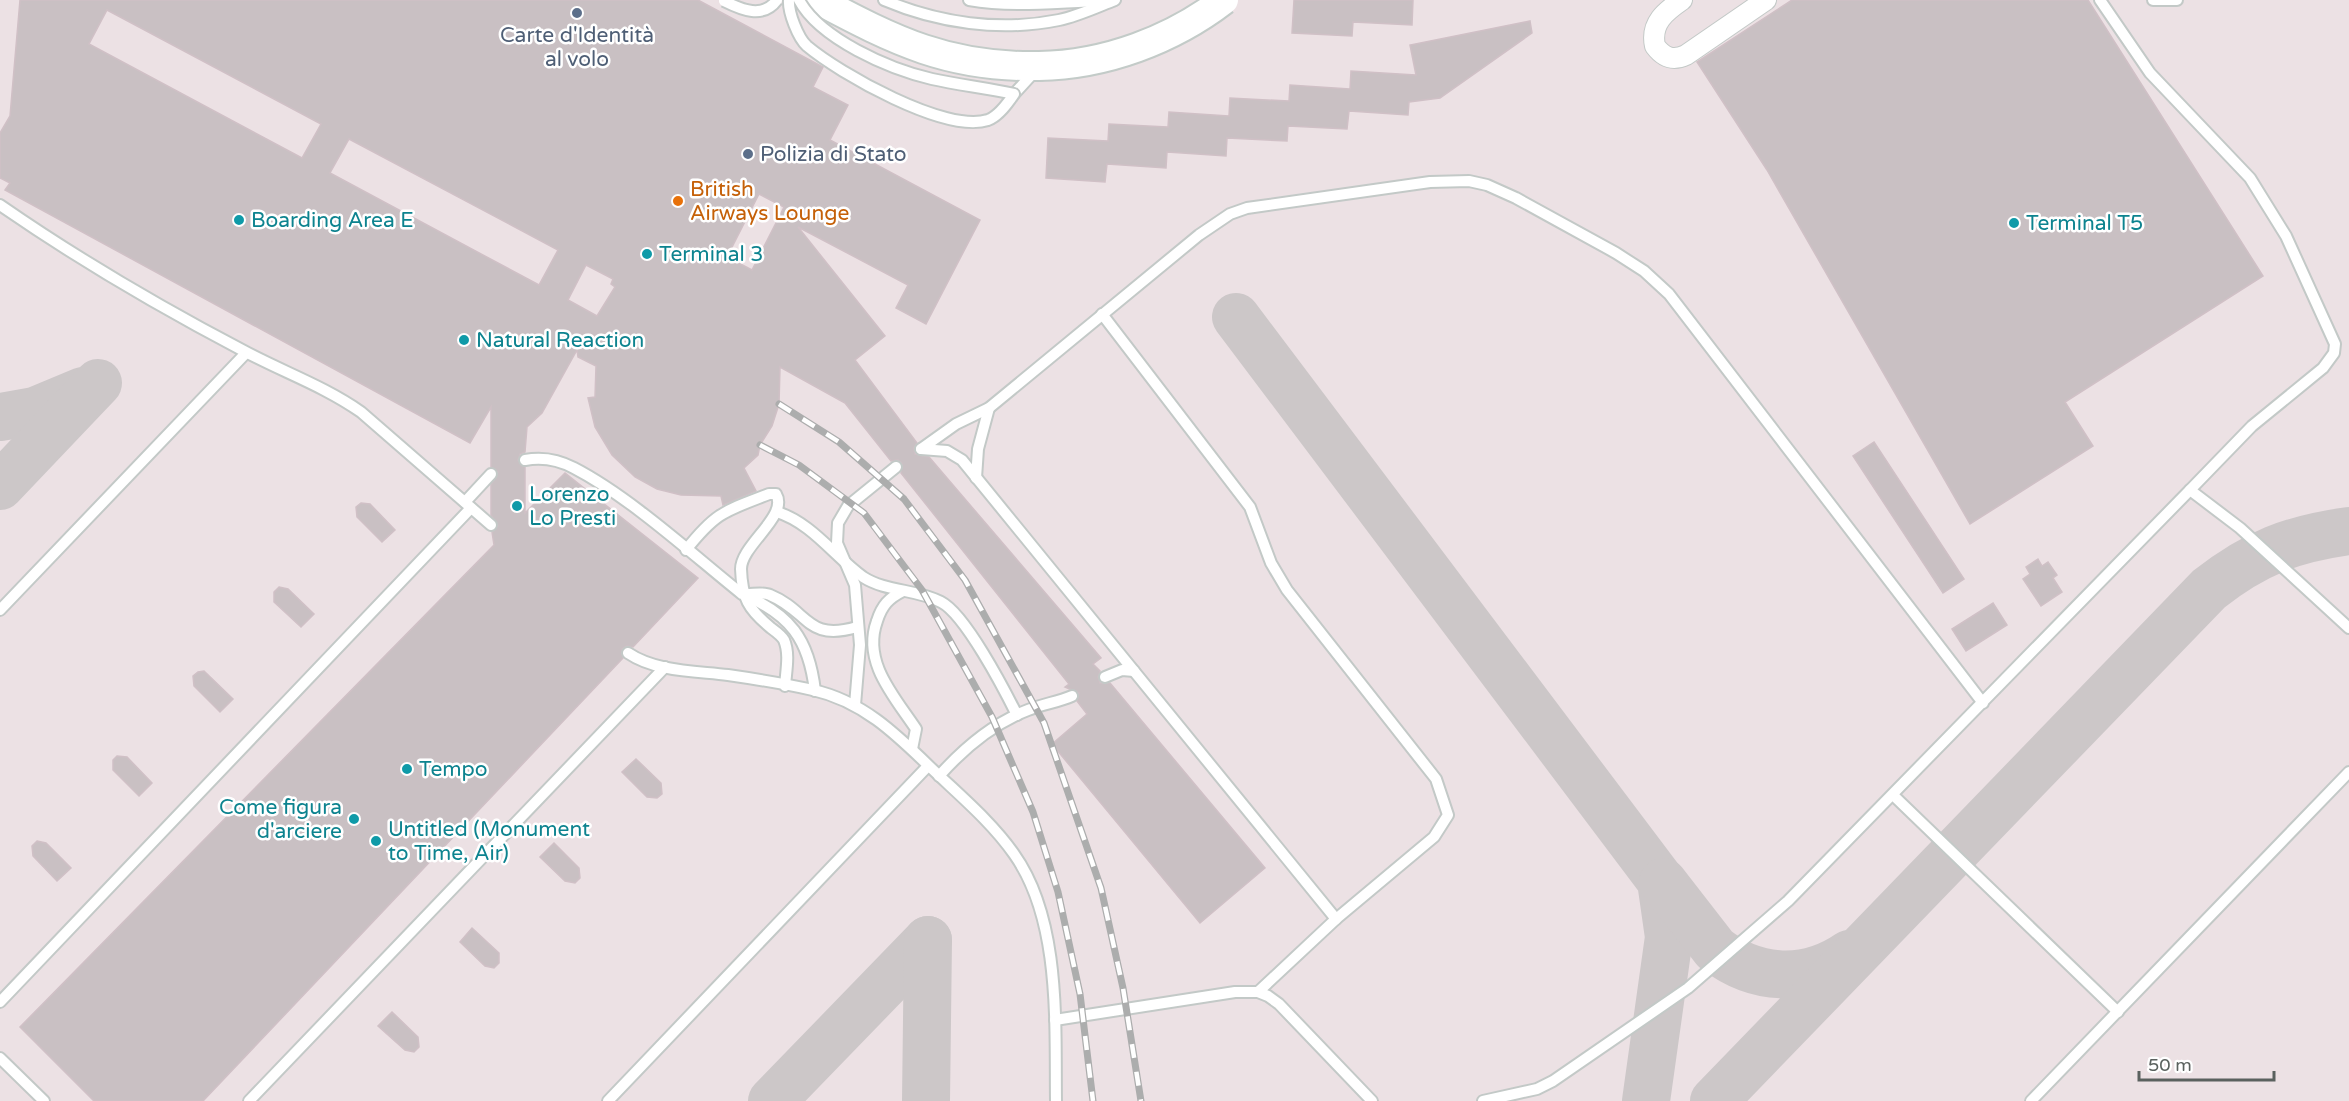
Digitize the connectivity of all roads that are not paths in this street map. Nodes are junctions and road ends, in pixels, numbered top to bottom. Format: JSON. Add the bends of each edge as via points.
{"nodes":[{"id":1,"x":723,"y":0,"type":"edge"},
{"id":2,"x":777,"y":0,"type":"edge"},
{"id":3,"x":789,"y":0,"type":"edge"},
{"id":4,"x":799,"y":0,"type":"edge"},
{"id":5,"x":818,"y":0,"type":"edge"},
{"id":6,"x":884,"y":0,"type":"edge"},
{"id":7,"x":969,"y":0,"type":"edge"},
{"id":8,"x":1115,"y":0,"type":"edge"},
{"id":9,"x":1233,"y":0,"type":"edge"},
{"id":10,"x":1683,"y":0,"type":"edge"},
{"id":11,"x":1766,"y":0,"type":"edge"},
{"id":12,"x":2100,"y":0,"type":"edge"},
{"id":13,"x":2153,"y":0,"type":"edge"},
{"id":14,"x":2177,"y":0,"type":"edge"},
{"id":15,"x":1212,"y":1,"type":"edge"},
{"id":16,"x":1039,"y":66,"type":"junction"},
{"id":17,"x":1014,"y":94,"type":"junction"},
{"id":18,"x":1,"y":208,"type":"edge"},
{"id":19,"x":1102,"y":315,"type":"junction"},
{"id":20,"x":246,"y":353,"type":"junction"},
{"id":21,"x":989,"y":408,"type":"junction"},
{"id":22,"x":525,"y":460,"type":"dead end"},
{"id":23,"x":896,"y":467,"type":"dead end"},
{"id":24,"x":491,"y":474,"type":"dead end"},
{"id":25,"x":976,"y":479,"type":"junction"},
{"id":26,"x":2190,"y":490,"type":"junction"},
{"id":27,"x":468,"y":505,"type":"junction"},
{"id":28,"x":777,"y":512,"type":"junction"},
{"id":29,"x":491,"y":525,"type":"dead end"},
{"id":30,"x":686,"y":550,"type":"junction"},
{"id":31,"x":849,"y":567,"type":"junction"},
{"id":32,"x":903,"y":591,"type":"junction"},
{"id":33,"x":742,"y":594,"type":"junction"},
{"id":34,"x":0,"y":610,"type":"edge"},
{"id":35,"x":857,"y":627,"type":"junction"},
{"id":36,"x":2349,"y":628,"type":"edge"},
{"id":37,"x":628,"y":653,"type":"dead end"},
{"id":38,"x":665,"y":667,"type":"junction"},
{"id":39,"x":1134,"y":671,"type":"junction"},
{"id":40,"x":1105,"y":677,"type":"dead end"},
{"id":41,"x":785,"y":686,"type":"junction"},
{"id":42,"x":815,"y":691,"type":"junction"},
{"id":43,"x":1072,"y":696,"type":"dead end"},
{"id":44,"x":1983,"y":703,"type":"junction"},
{"id":45,"x":855,"y":705,"type":"junction"},
{"id":46,"x":1017,"y":715,"type":"junction"},
{"id":47,"x":912,"y":749,"type":"junction"},
{"id":48,"x":928,"y":766,"type":"junction"},
{"id":49,"x":2349,"y":772,"type":"edge"},
{"id":50,"x":939,"y":776,"type":"junction"},
{"id":51,"x":1894,"y":796,"type":"junction"},
{"id":52,"x":1335,"y":919,"type":"junction"},
{"id":53,"x":1258,"y":992,"type":"junction"},
{"id":54,"x":0,"y":1002,"type":"edge"},
{"id":55,"x":2118,"y":1012,"type":"junction"},
{"id":56,"x":1055,"y":1020,"type":"junction"},
{"id":57,"x":0,"y":1058,"type":"edge"},
{"id":58,"x":44,"y":1101,"type":"edge"},
{"id":59,"x":249,"y":1101,"type":"edge"},
{"id":60,"x":608,"y":1101,"type":"edge"},
{"id":61,"x":1056,"y":1101,"type":"edge"},
{"id":62,"x":1372,"y":1101,"type":"edge"},
{"id":63,"x":1483,"y":1101,"type":"edge"},
{"id":64,"x":2031,"y":1101,"type":"edge"}],
"edges":[{"from":1,"to":2,"type":"lane","bridge":true,"via":[[755,12]]},
{"from":3,"to":17,"type":"lane","bridge":true,"via":[[793,20],[806,45],[887,98],[946,117],[981,121],[990,119]]},
{"from":4,"to":17,"type":"lane","bridge":true,"via":[[812,19],[832,36],[886,63],[928,78]]},
{"from":5,"to":16,"type":"main road","via":[[878,32],[935,54],[994,66]]},
{"from":6,"to":8,"type":"lane","via":[[919,15],[958,22],[1022,25],[1060,20]]},
{"from":7,"to":8,"type":"lane","via":[[1035,6]]},
{"from":9,"to":15,"type":"lane","via":[[1224,6]]},
{"from":10,"to":11,"type":"street","via":[[1662,17],[1654,30],[1655,46],[1668,58],[1686,55]]},
{"from":12,"to":26,"type":"lane","via":[[2150,73],[2235,160],[2256,188],[2286,237],[2335,344],[2334,353],[2323,368],[2252,426]]},
{"from":13,"to":14,"type":"lane"},
{"from":15,"to":16,"type":"main road","bridge":true,"via":[[1182,27],[1131,49],[1088,61]]},
{"from":16,"to":17,"type":"lane"},
{"from":18,"to":20,"type":"lane"},
{"from":19,"to":21,"type":"lane"},
{"from":19,"to":44,"type":"lane","via":[[1214,223],[1247,208],[1450,180],[1469,181],[1503,192],[1631,262],[1669,294]]},
{"from":19,"to":52,"type":"lane","via":[[1250,507],[1271,562],[1287,590],[1436,778],[1448,815],[1434,837]]},
{"from":20,"to":27,"type":"lane","via":[[340,397]]},
{"from":20,"to":34,"type":"lane"},
{"from":21,"to":25,"type":"lane","via":[[978,449]]},
{"from":21,"to":25,"type":"lane","via":[[921,448],[955,454]]},
{"from":22,"to":30,"type":"lane","via":[[545,459],[573,467],[611,491]]},
{"from":23,"to":31,"type":"lane","via":[[842,514],[837,543]]},
{"from":24,"to":27,"type":"lane"},
{"from":25,"to":39,"type":"lane"},
{"from":26,"to":36,"type":"lane","via":[[2240,528]]},
{"from":26,"to":44,"type":"lane"},
{"from":27,"to":29,"type":"lane"},
{"from":27,"to":54,"type":"lane"},
{"from":28,"to":30,"type":"lane","via":[[779,501],[772,493],[719,514],[703,527]]},
{"from":28,"to":31,"type":"lane","via":[[801,522]]},
{"from":28,"to":33,"type":"lane","via":[[743,558]]},
{"from":30,"to":33,"type":"lane"},
{"from":31,"to":32,"type":"lane","via":[[867,579]]},
{"from":31,"to":35,"type":"lane","via":[[855,585]]},
{"from":32,"to":46,"type":"lane","via":[[941,602],[953,610]]},
{"from":32,"to":47,"type":"lane","via":[[880,610],[872,642],[876,668],[916,729]]},
{"from":33,"to":35,"type":"lane","via":[[769,594],[819,630],[838,632]]},
{"from":33,"to":41,"type":"lane","via":[[756,616],[783,638],[787,649]]},
{"from":33,"to":42,"type":"lane","via":[[762,602],[795,630],[808,652]]},
{"from":35,"to":45,"type":"lane","via":[[860,645]]},
{"from":37,"to":38,"type":"lane","via":[[638,660]]},
{"from":38,"to":41,"type":"lane"},
{"from":38,"to":59,"type":"lane"},
{"from":39,"to":40,"type":"lane","via":[[1122,670]]},
{"from":39,"to":52,"type":"lane"},
{"from":41,"to":42,"type":"lane"},
{"from":42,"to":45,"type":"lane"},
{"from":43,"to":46,"type":"lane"},
{"from":44,"to":51,"type":"lane"},
{"from":45,"to":47,"type":"lane","via":[[890,728]]},
{"from":46,"to":50,"type":"lane","via":[[980,738]]},
{"from":47,"to":48,"type":"lane"},
{"from":48,"to":50,"type":"lane"},
{"from":48,"to":60,"type":"lane"},
{"from":49,"to":55,"type":"lane"},
{"from":50,"to":56,"type":"lane","via":[[994,830],[1029,879],[1044,923]]},
{"from":51,"to":55,"type":"lane"},
{"from":51,"to":63,"type":"lane","via":[[1788,902],[1688,988],[1553,1081],[1537,1089]]},
{"from":52,"to":53,"type":"lane"},
{"from":53,"to":56,"type":"lane","via":[[1235,992]]},
{"from":53,"to":62,"type":"lane","via":[[1279,1004]]},
{"from":55,"to":64,"type":"lane"},
{"from":56,"to":61,"type":"lane"},
{"from":57,"to":58,"type":"lane"}]}
